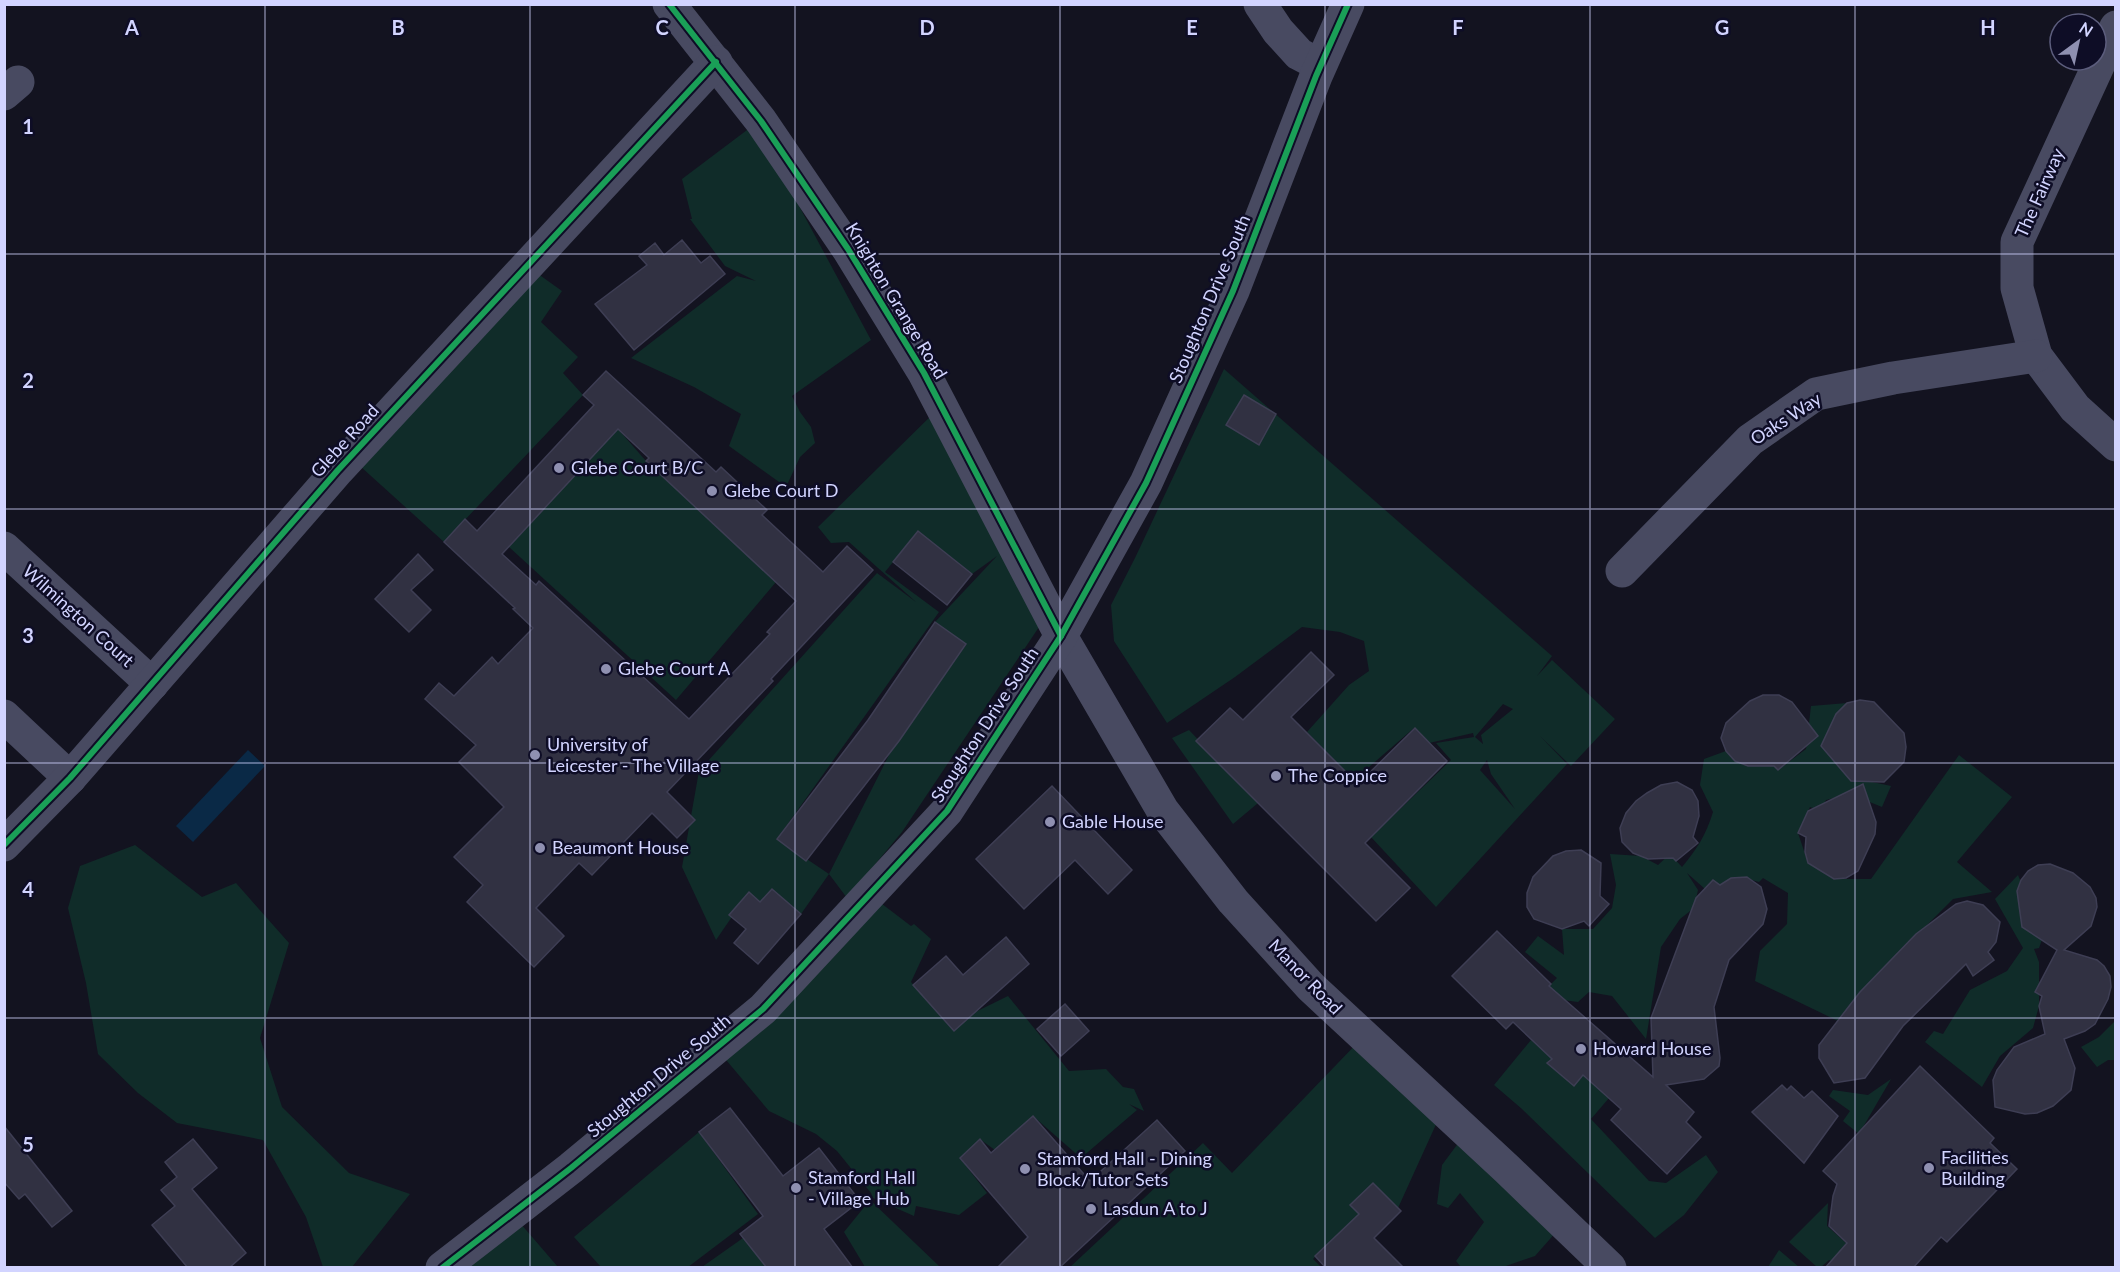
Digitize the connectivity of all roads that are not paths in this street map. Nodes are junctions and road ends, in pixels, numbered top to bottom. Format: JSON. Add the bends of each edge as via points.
{"nodes":[{"id":1,"x":669,"y":4,"type":"edge"},
{"id":2,"x":1260,"y":4,"type":"edge"},
{"id":3,"x":1348,"y":4,"type":"edge"},
{"id":4,"x":2115,"y":27,"type":"edge"},
{"id":5,"x":716,"y":62,"type":"junction"},
{"id":6,"x":1320,"y":65,"type":"junction"},
{"id":7,"x":2036,"y":356,"type":"junction"},
{"id":8,"x":2115,"y":445,"type":"edge"},
{"id":9,"x":4,"y":548,"type":"edge"},
{"id":10,"x":1622,"y":571,"type":"dead end"},
{"id":11,"x":1061,"y":636,"type":"junction"},
{"id":12,"x":152,"y":684,"type":"junction"},
{"id":13,"x":4,"y":716,"type":"edge"},
{"id":14,"x":70,"y":778,"type":"junction"},
{"id":15,"x":4,"y":846,"type":"edge"},
{"id":16,"x":442,"y":1268,"type":"edge"},
{"id":17,"x":1610,"y":1268,"type":"edge"}],
"edges":[{"from":1,"to":5,"type":"street","name":"Knighton Grange Road"},
{"from":2,"to":6,"type":"street","via":[[1299,54]]},
{"from":3,"to":6,"type":"street","name":"Stoughton Drive South"},
{"from":4,"to":7,"type":"street","name":"The Fairway","via":[[2017,242],[2017,288]]},
{"from":5,"to":11,"type":"street","name":"Knighton Grange Road","via":[[848,249],[924,373]]},
{"from":5,"to":12,"type":"street","name":"Glebe Road","via":[[338,470]]},
{"from":6,"to":11,"type":"street","name":"Stoughton Drive South","via":[[1233,291],[1151,473]]},
{"from":7,"to":8,"type":"street","name":"The Fairway","via":[[2075,408]]},
{"from":7,"to":10,"type":"street","name":"Oaks Way","via":[[1816,394],[1750,440]]},
{"from":9,"to":12,"type":"street","name":"Wilmington Court"},
{"from":11,"to":16,"type":"street","name":"Stoughton Drive South","via":[[947,811],[763,1009],[571,1168]]},
{"from":11,"to":17,"type":"street","name":"Manor Road","via":[[1163,811],[1233,902],[1311,987]]},
{"from":12,"to":14,"type":"street","name":"Glebe Road"},
{"from":13,"to":14,"type":"street"},
{"from":14,"to":15,"type":"street","name":"Glebe Road"}]}
